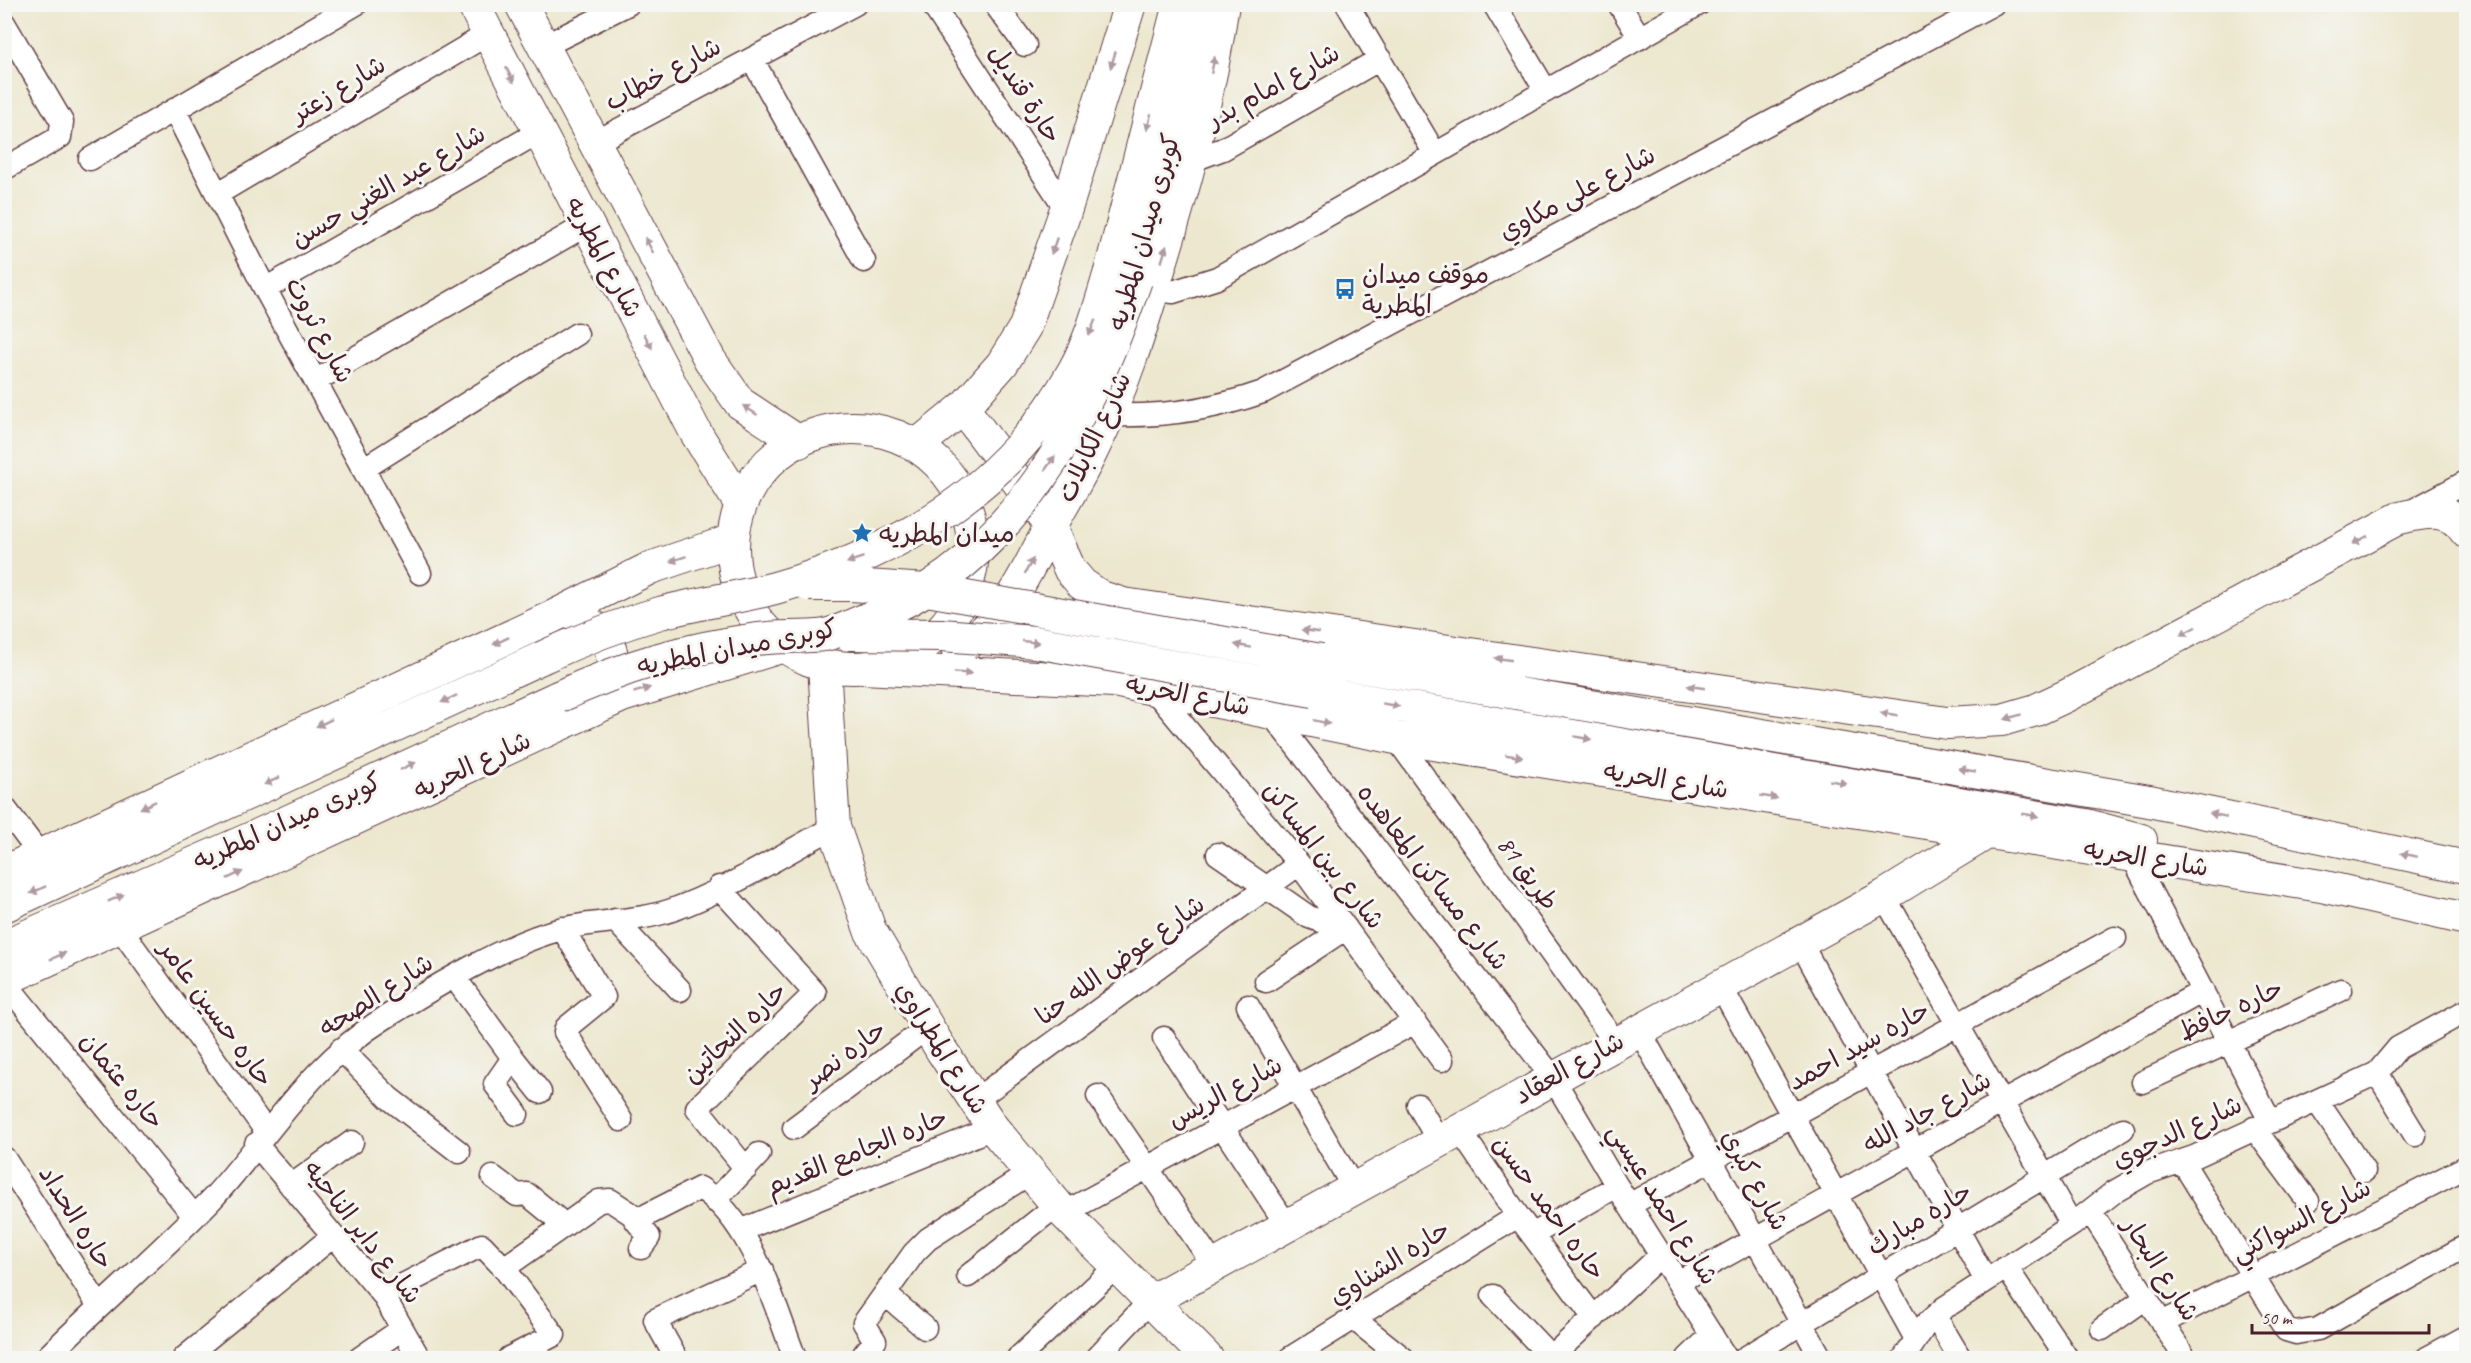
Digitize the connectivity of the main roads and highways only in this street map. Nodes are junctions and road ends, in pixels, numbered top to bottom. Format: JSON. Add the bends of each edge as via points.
{"nodes":[{"id":1,"x":473,"y":4,"type":"edge"},
{"id":2,"x":521,"y":4,"type":"edge"},
{"id":3,"x":1130,"y":4,"type":"edge"},
{"id":4,"x":1179,"y":4,"type":"edge"},
{"id":5,"x":1210,"y":4,"type":"edge"},
{"id":6,"x":1223,"y":4,"type":"edge"},
{"id":7,"x":1133,"y":280,"type":"junction"},
{"id":8,"x":711,"y":360,"type":"junction"},
{"id":9,"x":669,"y":381,"type":"junction"},
{"id":10,"x":963,"y":408,"type":"junction"},
{"id":11,"x":799,"y":442,"type":"junction"},
{"id":12,"x":916,"y":446,"type":"junction"},
{"id":13,"x":741,"y":505,"type":"junction"},
{"id":14,"x":2464,"y":523,"type":"edge"},
{"id":15,"x":1051,"y":526,"type":"junction"},
{"id":16,"x":733,"y":540,"type":"junction"},
{"id":17,"x":775,"y":588,"type":"junction"},
{"id":18,"x":1123,"y":604,"type":"junction"},
{"id":19,"x":552,"y":617,"type":"junction"},
{"id":20,"x":784,"y":646,"type":"junction"},
{"id":21,"x":825,"y":650,"type":"junction"},
{"id":22,"x":906,"y":656,"type":"junction"},
{"id":23,"x":863,"y":668,"type":"junction"},
{"id":24,"x":1114,"y":681,"type":"junction"},
{"id":25,"x":591,"y":710,"type":"junction"},
{"id":26,"x":1987,"y":833,"type":"junction"},
{"id":27,"x":2466,"y":867,"type":"edge"},
{"id":28,"x":4,"y":872,"type":"edge"},
{"id":29,"x":2321,"y":886,"type":"junction"},
{"id":30,"x":4,"y":906,"type":"edge"},
{"id":31,"x":2466,"y":919,"type":"edge"},
{"id":32,"x":4,"y":946,"type":"edge"},
{"id":33,"x":4,"y":981,"type":"edge"},
{"id":34,"x":1149,"y":1302,"type":"junction"},
{"id":35,"x":1207,"y":1359,"type":"edge"}],
"edges":[{"from":1,"to":9,"type":"main road","name":"شارع المطريه","one_way":true},
{"from":8,"to":2,"type":"main road","name":"شارع المطريه","one_way":true},
{"from":3,"to":10,"type":"main road","one_way":true,"via":[[1025,327],[1002,364]]},
{"from":4,"to":7,"type":"main road","name":"كوبرى ميدان المطريه","one_way":true},
{"from":5,"to":7,"type":"main road","name":"كوبرى ميدان المطريه","via":[[1185,82]]},
{"from":7,"to":6,"type":"main road","name":"شارع الكابلات","one_way":true,"via":[[1193,159]]},
{"from":7,"to":15,"type":"main road","name":"شارع الكابلات","via":[[1131,358],[1094,448]]},
{"from":7,"to":17,"type":"main road","name":"كوبرى ميدان المطريه","one_way":true,"bridge":true,"via":[[1094,324],[1074,369],[1046,413],[983,485],[878,551]]},
{"from":21,"to":7,"type":"main road","name":"كوبرى ميدان المطريه","one_way":true,"bridge":true,"via":[[930,589],[1016,512],[1073,426],[1117,335]]},
{"from":8,"to":9,"type":"main road","via":[[703,377],[695,382],[687,385]]},
{"from":11,"to":8,"type":"main road","name":"شارع المطريه","one_way":true,"via":[[740,404]]},
{"from":9,"to":13,"type":"main road","name":"شارع المطريه"},
{"from":10,"to":12,"type":"main road"},
{"from":10,"to":15,"type":"main road"},
{"from":11,"to":12,"type":"main road","via":[[818,434],[858,429],[898,437]]},
{"from":11,"to":13,"type":"main road","via":[[765,468]]},
{"from":12,"to":22,"type":"main road","via":[[939,465],[956,488],[970,524],[972,554],[968,583],[950,618],[938,633]]},
{"from":13,"to":16,"type":"main road"},
{"from":14,"to":18,"type":"main road","one_way":true,"via":[[2444,512],[2399,518],[2056,701],[2002,720],[1947,723]]},
{"from":15,"to":18,"type":"main road","via":[[1070,570],[1082,584],[1101,597]]},
{"from":22,"to":15,"type":"main road","name":"شارع الكابلات","one_way":true,"via":[[946,653],[987,628],[1006,605]]},
{"from":16,"to":19,"type":"main road","one_way":true,"via":[[650,568]]},
{"from":16,"to":20,"type":"main road","via":[[736,575],[748,608]]},
{"from":27,"to":17,"type":"main road","name":"شارع الحريه","one_way":true,"bridge":true,"via":[[2149,801],[927,590],[851,585]]},
{"from":17,"to":30,"type":"main road","name":"كوبرى ميدان المطريه","one_way":true,"bridge":true,"via":[[661,613],[590,635]]},
{"from":18,"to":24,"type":"main road","via":[[1106,611],[1091,637],[1090,648],[1097,668]]},
{"from":19,"to":25,"type":"main road","via":[[586,621],[609,645],[612,681],[608,692]]},
{"from":19,"to":28,"type":"main road","one_way":true},
{"from":20,"to":21,"type":"main road"},
{"from":25,"to":20,"type":"main road","name":"شارع الحريه","one_way":true,"via":[[622,696]]},
{"from":21,"to":23,"type":"main road","name":"شارع الحريه"},
{"from":21,"to":29,"type":"main road","one_way":true,"bridge":true,"via":[[898,634],[1035,642],[2086,825]]},
{"from":32,"to":21,"type":"main road","name":"كوبرى ميدان المطريه","one_way":true,"bridge":true,"via":[[637,663],[759,638]]},
{"from":21,"to":34,"type":"main road","name":"شارع المطراوي","via":[[834,827],[870,930],[993,1128],[1061,1209]]},
{"from":22,"to":23,"type":"main road"},
{"from":23,"to":24,"type":"main road","name":"شارع الحريه","one_way":true},
{"from":24,"to":26,"type":"main road","name":"شارع الحريه","one_way":true,"via":[[1396,738]]},
{"from":33,"to":25,"type":"main road","name":"شارع الحريه","one_way":true},
{"from":26,"to":29,"type":"main road","name":"شارع الحريه"},
{"from":26,"to":34,"type":"main road","name":"شارع العقاد","via":[[1884,896]]},
{"from":29,"to":31,"type":"main road","name":"شارع الحريه"},
{"from":34,"to":35,"type":"main road","name":"شارع المطراوي"}]}
